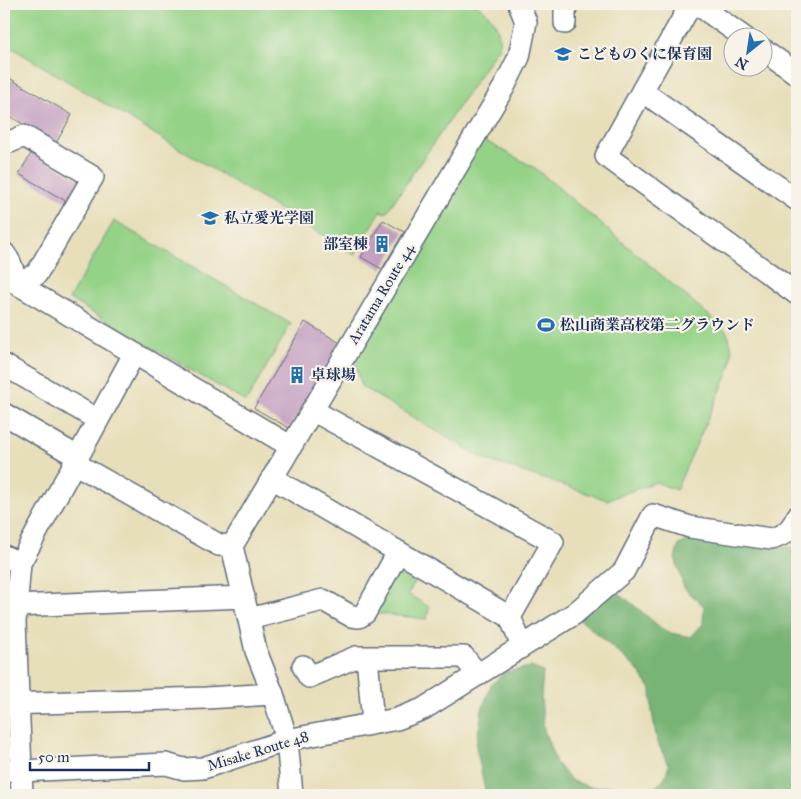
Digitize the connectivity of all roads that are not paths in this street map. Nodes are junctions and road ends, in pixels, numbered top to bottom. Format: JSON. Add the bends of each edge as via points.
{"nodes":[{"id":1,"x":519,"y":4,"type":"edge"},
{"id":2,"x":691,"y":4,"type":"edge"},
{"id":3,"x":697,"y":4,"type":"edge"},
{"id":4,"x":732,"y":28,"type":"edge"},
{"id":5,"x":774,"y":57,"type":"edge"},
{"id":6,"x":797,"y":74,"type":"edge"},
{"id":7,"x":642,"y":91,"type":"junction"},
{"id":8,"x":4,"y":142,"type":"edge"},
{"id":9,"x":797,"y":200,"type":"edge"},
{"id":10,"x":4,"y":253,"type":"edge"},
{"id":11,"x":13,"y":282,"type":"edge"},
{"id":12,"x":797,"y":294,"type":"edge"},
{"id":13,"x":134,"y":354,"type":"junction"},
{"id":14,"x":4,"y":364,"type":"edge"},
{"id":15,"x":312,"y":410,"type":"junction"},
{"id":16,"x":4,"y":414,"type":"edge"},
{"id":17,"x":98,"y":420,"type":"junction"},
{"id":18,"x":290,"y":446,"type":"junction"},
{"id":19,"x":76,"y":460,"type":"junction"},
{"id":20,"x":272,"y":478,"type":"junction"},
{"id":21,"x":797,"y":517,"type":"edge"},
{"id":22,"x":232,"y":546,"type":"junction"},
{"id":23,"x":398,"y":552,"type":"junction"},
{"id":24,"x":12,"y":559,"type":"edge"},
{"id":25,"x":244,"y":597,"type":"junction"},
{"id":26,"x":15,"y":606,"type":"junction"},
{"id":27,"x":510,"y":617,"type":"junction"},
{"id":28,"x":249,"y":619,"type":"junction"},
{"id":29,"x":522,"y":646,"type":"junction"},
{"id":30,"x":367,"y":657,"type":"junction"},
{"id":31,"x":303,"y":666,"type":"dead end"},
{"id":32,"x":478,"y":675,"type":"junction"},
{"id":33,"x":273,"y":694,"type":"junction"},
{"id":34,"x":11,"y":704,"type":"edge"},
{"id":35,"x":373,"y":723,"type":"junction"},
{"id":36,"x":287,"y":740,"type":"junction"},
{"id":37,"x":12,"y":771,"type":"edge"},
{"id":38,"x":22,"y":795,"type":"edge"},
{"id":39,"x":292,"y":795,"type":"edge"}],
"edges":[{"from":1,"to":15,"type":"street","name":"Aratama Route 44","via":[[526,22],[519,57],[504,87]]},
{"from":2,"to":7,"type":"street"},
{"from":3,"to":4,"type":"street"},
{"from":5,"to":6,"type":"street"},
{"from":7,"to":9,"type":"street"},
{"from":7,"to":12,"type":"street","via":[[606,156]]},
{"from":8,"to":11,"type":"street","via":[[24,136],[93,177],[36,275]]},
{"from":10,"to":11,"type":"street","via":[[12,264]]},
{"from":11,"to":13,"type":"street"},
{"from":13,"to":17,"type":"street"},
{"from":13,"to":18,"type":"street"},
{"from":14,"to":17,"type":"street"},
{"from":15,"to":18,"type":"street","name":"Aratama Route 44"},
{"from":15,"to":27,"type":"street","via":[[554,542]]},
{"from":16,"to":19,"type":"street"},
{"from":17,"to":19,"type":"street"},
{"from":18,"to":20,"type":"street","name":"Aratama Route 44"},
{"from":19,"to":22,"type":"street","via":[[219,545]]},
{"from":19,"to":24,"type":"street"},
{"from":20,"to":22,"type":"street","name":"Aratama Route 44"},
{"from":20,"to":23,"type":"street"},
{"from":21,"to":29,"type":"street","name":"Misake Route 48","via":[[792,528],[771,539],[690,527],[653,515],[624,570],[574,614]]},
{"from":22,"to":25,"type":"street"},
{"from":23,"to":27,"type":"street"},
{"from":23,"to":28,"type":"street","via":[[365,613],[359,617],[350,616],[323,600]]},
{"from":24,"to":26,"type":"street"},
{"from":25,"to":26,"type":"street"},
{"from":25,"to":28,"type":"street"},
{"from":26,"to":34,"type":"street"},
{"from":27,"to":29,"type":"street"},
{"from":28,"to":33,"type":"street","via":[[256,651]]},
{"from":29,"to":32,"type":"street","name":"Misake Route 48"},
{"from":30,"to":31,"type":"street","via":[[356,657],[309,677]]},
{"from":30,"to":32,"type":"street","via":[[464,657]]},
{"from":30,"to":35,"type":"street"},
{"from":32,"to":35,"type":"street","name":"Misake Route 48","via":[[423,708],[397,719]]},
{"from":33,"to":34,"type":"street"},
{"from":33,"to":36,"type":"street"},
{"from":34,"to":37,"type":"street"},
{"from":35,"to":36,"type":"street","name":"Misake Route 48"},
{"from":36,"to":37,"type":"street","name":"Misake Route 48","via":[[203,768],[184,769],[166,764]]},
{"from":36,"to":39,"type":"street"},
{"from":37,"to":38,"type":"street"}]}
